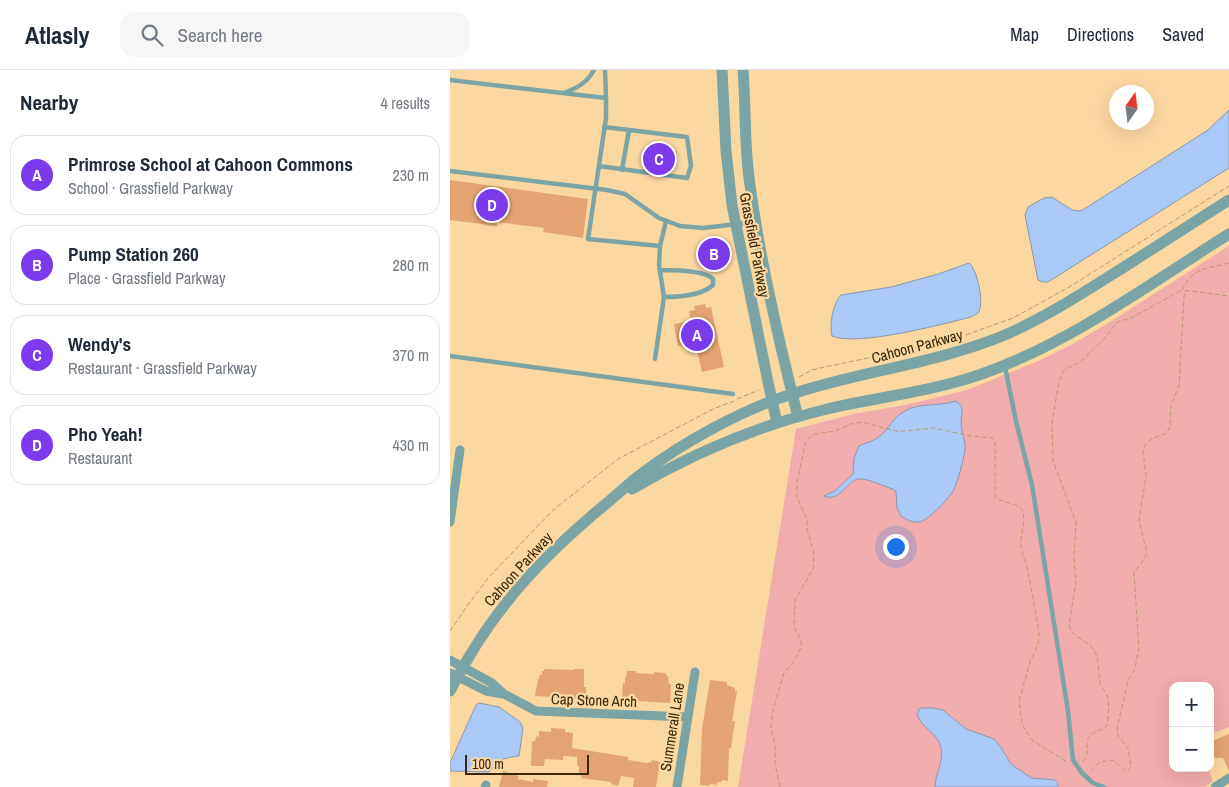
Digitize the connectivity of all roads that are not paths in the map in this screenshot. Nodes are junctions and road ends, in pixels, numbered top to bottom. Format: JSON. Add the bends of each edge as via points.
{"nodes":[{"id":1,"x":594,"y":70,"type":"edge"},
{"id":2,"x":605,"y":70,"type":"edge"},
{"id":3,"x":722,"y":70,"type":"edge"},
{"id":4,"x":743,"y":70,"type":"edge"},
{"id":5,"x":450,"y":80,"type":"edge"},
{"id":6,"x":563,"y":93,"type":"junction"},
{"id":7,"x":606,"y":98,"type":"junction"},
{"id":8,"x":604,"y":127,"type":"junction"},
{"id":9,"x":629,"y":130,"type":"junction"},
{"id":10,"x":599,"y":166,"type":"junction"},
{"id":11,"x":450,"y":170,"type":"edge"},
{"id":12,"x":622,"y":170,"type":"junction"},
{"id":13,"x":596,"y":189,"type":"junction"},
{"id":14,"x":1229,"y":200,"type":"edge"},
{"id":15,"x":666,"y":220,"type":"junction"},
{"id":16,"x":755,"y":222,"type":"junction"},
{"id":17,"x":735,"y":224,"type":"junction"},
{"id":18,"x":1229,"y":234,"type":"edge"},
{"id":19,"x":660,"y":246,"type":"junction"},
{"id":20,"x":660,"y":270,"type":"junction"},
{"id":21,"x":664,"y":297,"type":"junction"},
{"id":22,"x":450,"y":356,"type":"edge"},
{"id":23,"x":655,"y":358,"type":"dead end"},
{"id":24,"x":1005,"y":365,"type":"junction"},
{"id":25,"x":733,"y":394,"type":"dead end"},
{"id":26,"x":792,"y":394,"type":"junction"},
{"id":27,"x":772,"y":401,"type":"junction"},
{"id":28,"x":798,"y":416,"type":"junction"},
{"id":29,"x":777,"y":423,"type":"junction"},
{"id":30,"x":460,"y":450,"type":"dead end"},
{"id":31,"x":453,"y":476,"type":"edge"},
{"id":32,"x":606,"y":503,"type":"junction"},
{"id":33,"x":450,"y":522,"type":"edge"},
{"id":34,"x":450,"y":660,"type":"edge"},
{"id":35,"x":457,"y":672,"type":"edge"},
{"id":36,"x":695,"y":672,"type":"dead end"},
{"id":37,"x":450,"y":691,"type":"edge"},
{"id":38,"x":688,"y":717,"type":"junction"},
{"id":39,"x":1229,"y":778,"type":"edge"},
{"id":40,"x":677,"y":787,"type":"edge"},
{"id":41,"x":1104,"y":787,"type":"edge"},
{"id":42,"x":1215,"y":787,"type":"edge"}],
"edges":[{"from":1,"to":6,"type":"lane","via":[[580,86]]},
{"from":2,"to":7,"type":"lane"},
{"from":3,"to":17,"type":"street","name":"Grassfield Parkway","via":[[728,171]]},
{"from":4,"to":16,"type":"street","name":"Grassfield Parkway","via":[[749,182]]},
{"from":5,"to":6,"type":"lane"},
{"from":6,"to":7,"type":"lane"},
{"from":7,"to":8,"type":"lane"},
{"from":8,"to":9,"type":"lane"},
{"from":8,"to":10,"type":"lane"},
{"from":9,"to":12,"type":"lane"},
{"from":9,"to":12,"type":"lane","via":[[687,137],[691,166],[686,178]]},
{"from":10,"to":12,"type":"lane"},
{"from":10,"to":13,"type":"lane"},
{"from":11,"to":13,"type":"lane"},
{"from":13,"to":15,"type":"lane","via":[[625,194]]},
{"from":13,"to":19,"type":"lane","via":[[588,239]]},
{"from":14,"to":26,"type":"street","name":"Cahoon Parkway","via":[[1072,300],[1005,335],[934,359]]},
{"from":15,"to":17,"type":"lane","via":[[680,226],[703,228]]},
{"from":15,"to":19,"type":"lane"},
{"from":16,"to":17,"type":"lane"},
{"from":16,"to":26,"type":"street","name":"Grassfield Parkway"},
{"from":17,"to":27,"type":"street","name":"Grassfield Parkway"},
{"from":18,"to":24,"type":"street","name":"Cahoon Parkway","via":[[1074,332]]},
{"from":19,"to":20,"type":"lane"},
{"from":20,"to":21,"type":"lane"},
{"from":20,"to":21,"type":"lane","via":[[702,274],[713,279],[713,286],[708,290]]},
{"from":21,"to":23,"type":"lane"},
{"from":22,"to":25,"type":"lane"},
{"from":24,"to":28,"type":"street","name":"Cahoon Parkway","via":[[934,388]]},
{"from":24,"to":41,"type":"lane","via":[[1032,485],[1073,760],[1086,777]]},
{"from":26,"to":27,"type":"street","name":"Cahoon Parkway"},
{"from":26,"to":28,"type":"street","name":"Grassfield Parkway"},
{"from":27,"to":29,"type":"street","name":"Grassfield Parkway"},
{"from":27,"to":32,"type":"street","name":"Cahoon Parkway","via":[[679,449]]},
{"from":28,"to":29,"type":"street","name":"Cahoon Parkway"},
{"from":29,"to":32,"type":"street","name":"Cahoon Parkway","via":[[674,464]]},
{"from":30,"to":31,"type":"street"},
{"from":31,"to":33,"type":"street"},
{"from":32,"to":35,"type":"street","name":"Cahoon Parkway","via":[[565,538],[514,591]]},
{"from":34,"to":35,"type":"street","name":"Cap Stone Arch"},
{"from":35,"to":37,"type":"street","name":"Cahoon Parkway"},
{"from":35,"to":38,"type":"street","name":"Cap Stone Arch","via":[[486,691],[504,694],[540,712]]},
{"from":36,"to":38,"type":"street","name":"Summerall Lane"},
{"from":38,"to":40,"type":"street","name":"Summerall Lane"},
{"from":39,"to":42,"type":"street"}]}
